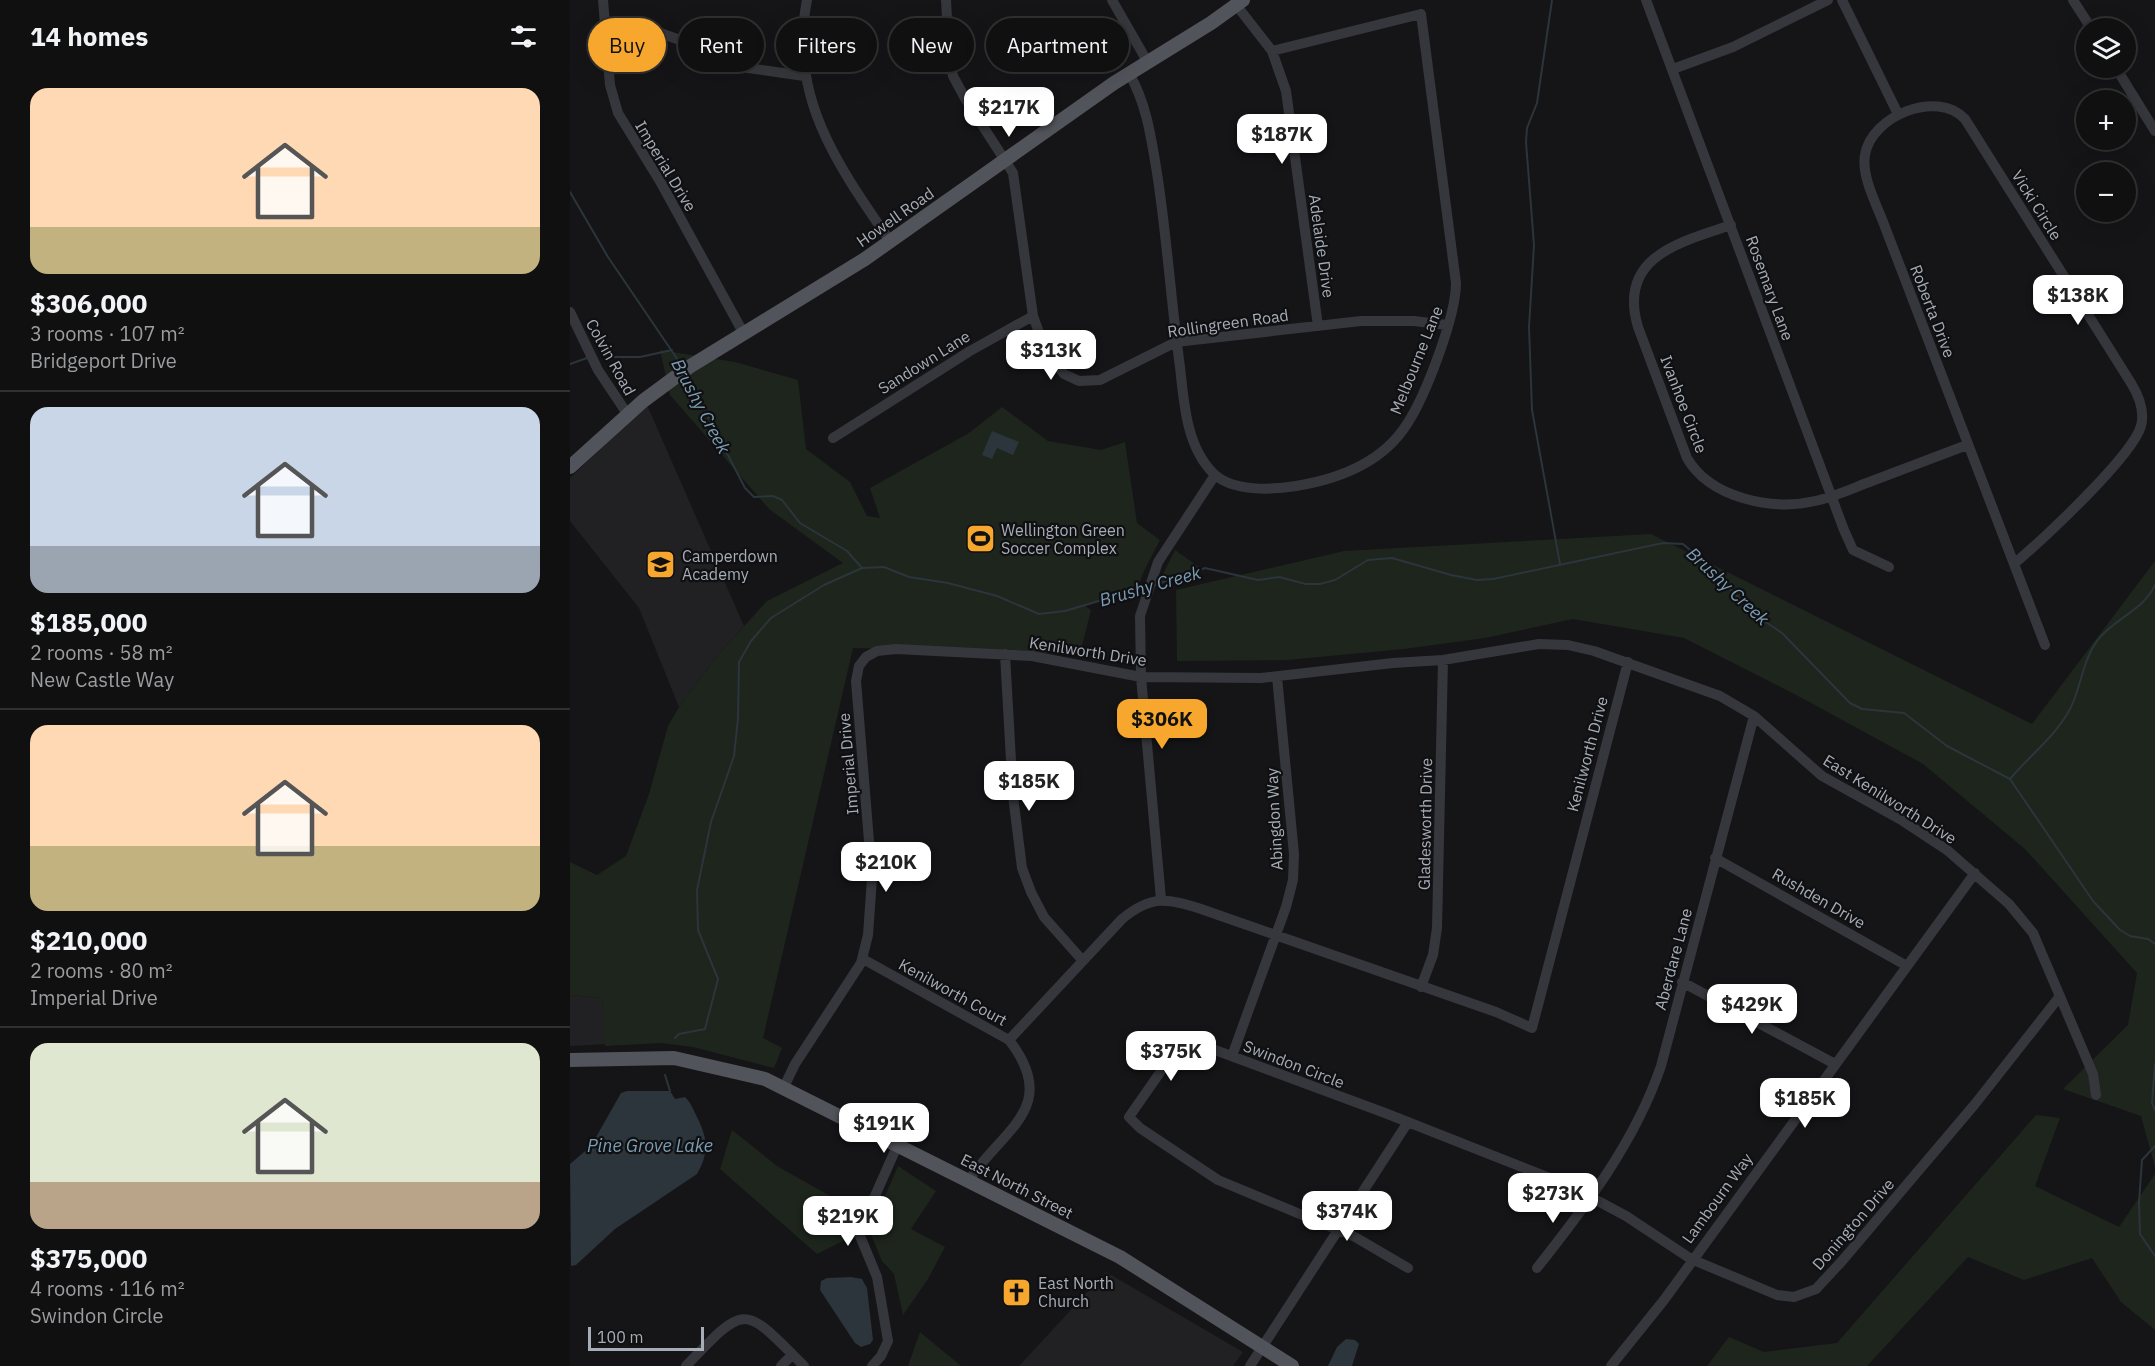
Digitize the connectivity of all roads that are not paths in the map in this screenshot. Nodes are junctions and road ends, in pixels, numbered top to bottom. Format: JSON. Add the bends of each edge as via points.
{"nodes":[{"id":1,"x":603,"y":0,"type":"edge"},
{"id":2,"x":807,"y":0,"type":"edge"},
{"id":3,"x":946,"y":0,"type":"edge"},
{"id":4,"x":1112,"y":0,"type":"edge"},
{"id":5,"x":1646,"y":0,"type":"edge"},
{"id":6,"x":1828,"y":0,"type":"edge"},
{"id":7,"x":1842,"y":0,"type":"edge"},
{"id":8,"x":2073,"y":0,"type":"edge"},
{"id":9,"x":1240,"y":3,"type":"edge"},
{"id":10,"x":604,"y":18,"type":"edge"},
{"id":11,"x":2085,"y":18,"type":"edge"},
{"id":12,"x":666,"y":35,"type":"edge"},
{"id":13,"x":1272,"y":51,"type":"junction"},
{"id":14,"x":1147,"y":61,"type":"junction"},
{"id":15,"x":1673,"y":69,"type":"junction"},
{"id":16,"x":609,"y":72,"type":"edge"},
{"id":17,"x":1129,"y":74,"type":"junction"},
{"id":18,"x":804,"y":76,"type":"junction"},
{"id":19,"x":2122,"y":78,"type":"edge"},
{"id":20,"x":1898,"y":114,"type":"junction"},
{"id":21,"x":2155,"y":131,"type":"edge"},
{"id":22,"x":1005,"y":160,"type":"junction"},
{"id":23,"x":1731,"y":225,"type":"junction"},
{"id":24,"x":890,"y":241,"type":"junction"},
{"id":25,"x":570,"y":312,"type":"edge"},
{"id":26,"x":1033,"y":316,"type":"junction"},
{"id":27,"x":1447,"y":325,"type":"junction"},
{"id":28,"x":1318,"y":326,"type":"junction"},
{"id":29,"x":744,"y":334,"type":"junction"},
{"id":30,"x":1176,"y":342,"type":"junction"},
{"id":31,"x":628,"y":415,"type":"junction"},
{"id":32,"x":833,"y":438,"type":"dead end"},
{"id":33,"x":1967,"y":445,"type":"junction"},
{"id":34,"x":570,"y":467,"type":"edge"},
{"id":35,"x":1215,"y":475,"type":"junction"},
{"id":36,"x":1831,"y":496,"type":"junction"},
{"id":37,"x":2014,"y":564,"type":"junction"},
{"id":38,"x":1889,"y":567,"type":"dead end"},
{"id":39,"x":2045,"y":645,"type":"dead end"},
{"id":40,"x":1005,"y":654,"type":"junction"},
{"id":41,"x":1443,"y":660,"type":"junction"},
{"id":42,"x":1628,"y":662,"type":"junction"},
{"id":43,"x":859,"y":666,"type":"joint"},
{"id":44,"x":1141,"y":677,"type":"junction"},
{"id":45,"x":1277,"y":677,"type":"junction"},
{"id":46,"x":1754,"y":716,"type":"junction"},
{"id":47,"x":1715,"y":858,"type":"junction"},
{"id":48,"x":1975,"y":873,"type":"junction"},
{"id":49,"x":1161,"y":899,"type":"junction"},
{"id":50,"x":1276,"y":935,"type":"junction"},
{"id":51,"x":863,"y":959,"type":"junction"},
{"id":52,"x":1083,"y":961,"type":"junction"},
{"id":53,"x":1907,"y":966,"type":"junction"},
{"id":54,"x":1682,"y":982,"type":"junction"},
{"id":55,"x":1421,"y":987,"type":"junction"},
{"id":56,"x":2060,"y":996,"type":"junction"},
{"id":57,"x":1009,"y":1040,"type":"junction"},
{"id":58,"x":1232,"y":1056,"type":"junction"},
{"id":59,"x":570,"y":1060,"type":"edge"},
{"id":60,"x":1834,"y":1064,"type":"junction"},
{"id":61,"x":784,"y":1087,"type":"junction"},
{"id":62,"x":2096,"y":1095,"type":"dead end"},
{"id":63,"x":1408,"y":1122,"type":"junction"},
{"id":64,"x":898,"y":1144,"type":"junction"},
{"id":65,"x":969,"y":1180,"type":"junction"},
{"id":66,"x":1590,"y":1195,"type":"junction"},
{"id":67,"x":1338,"y":1229,"type":"junction"},
{"id":68,"x":1691,"y":1259,"type":"junction"},
{"id":69,"x":1408,"y":1268,"type":"dead end"},
{"id":70,"x":1537,"y":1268,"type":"dead end"},
{"id":71,"x":1263,"y":1347,"type":"junction"},
{"id":72,"x":792,"y":1355,"type":"junction"},
{"id":73,"x":686,"y":1366,"type":"edge"},
{"id":74,"x":782,"y":1366,"type":"edge"},
{"id":75,"x":804,"y":1366,"type":"edge"},
{"id":76,"x":872,"y":1366,"type":"edge"},
{"id":77,"x":1250,"y":1366,"type":"edge"},
{"id":78,"x":1292,"y":1366,"type":"edge"},
{"id":79,"x":1611,"y":1366,"type":"edge"}],
"edges":[{"from":1,"to":10,"type":"street","name":"Imperial Drive"},
{"from":2,"to":18,"type":"street","via":[[802,33]]},
{"from":3,"to":22,"type":"street","name":"Rollingreen Road","via":[[953,75]]},
{"from":4,"to":14,"type":"street"},
{"from":5,"to":15,"type":"street","name":"Rosemary Lane"},
{"from":6,"to":15,"type":"street","via":[[1733,47]]},
{"from":7,"to":20,"type":"street"},
{"from":8,"to":11,"type":"street"},
{"from":9,"to":13,"type":"street","name":"Adelaide Drive"},
{"from":9,"to":14,"type":"main road","name":"Howell Road"},
{"from":12,"to":18,"type":"street","via":[[741,68]]},
{"from":13,"to":27,"type":"street","name":"Melbourne Lane","via":[[1421,14],[1455,283],[1454,306]]},
{"from":13,"to":28,"type":"street","name":"Adelaide Drive","via":[[1290,108]]},
{"from":14,"to":17,"type":"main road","name":"Howell Road"},
{"from":15,"to":23,"type":"street","name":"Rosemary Lane"},
{"from":16,"to":29,"type":"street","name":"Imperial Drive","via":[[618,113]]},
{"from":17,"to":22,"type":"main road","name":"Howell Road"},
{"from":17,"to":30,"type":"street","via":[[1143,100],[1150,131]]},
{"from":18,"to":24,"type":"street","via":[[834,157]]},
{"from":19,"to":21,"type":"street"},
{"from":20,"to":33,"type":"street","name":"Roberta Drive","via":[[1870,141],[1864,165]]},
{"from":20,"to":37,"type":"street","name":"Vicki Circle","via":[[1942,106],[1965,119],[2140,399],[2142,424],[2133,443],[2060,522]]},
{"from":22,"to":24,"type":"main road","name":"Howell Road"},
{"from":22,"to":26,"type":"street","name":"Rollingreen Road","via":[[1017,187]]},
{"from":23,"to":36,"type":"street","name":"Rosemary Lane"},
{"from":23,"to":36,"type":"street","name":"Ivanhoe Circle","via":[[1671,246],[1648,264],[1635,290],[1638,327],[1687,458],[1700,476],[1725,491],[1758,501],[1812,502]]},
{"from":24,"to":29,"type":"main road","name":"Howell Road"},
{"from":25,"to":31,"type":"street","name":"Colvin Road","via":[[598,370]]},
{"from":26,"to":30,"type":"street","name":"Rollingreen Road","via":[[1052,361],[1064,374],[1079,381],[1106,378]]},
{"from":26,"to":32,"type":"street","name":"Sandown Lane"},
{"from":27,"to":28,"type":"street","name":"Rollingreen Road","via":[[1389,319]]},
{"from":27,"to":35,"type":"street","name":"Melbourne Lane","via":[[1408,422],[1368,462],[1338,476],[1285,488],[1243,486]]},
{"from":28,"to":30,"type":"street","name":"Rollingreen Road"},
{"from":29,"to":31,"type":"main road","name":"Howell Road","via":[[665,384]]},
{"from":30,"to":35,"type":"street","via":[[1190,432]]},
{"from":31,"to":34,"type":"main road","name":"Howell Road"},
{"from":33,"to":36,"type":"street","name":"Ivanhoe Circle"},
{"from":33,"to":37,"type":"street","name":"Roberta Drive"},
{"from":35,"to":44,"type":"street","via":[[1154,571],[1140,629]]},
{"from":36,"to":38,"type":"street","name":"Rosemary Lane","via":[[1853,550]]},
{"from":37,"to":39,"type":"street","name":"Roberta Drive"},
{"from":40,"to":43,"type":"street","name":"Kenilworth Drive","via":[[880,650]]},
{"from":40,"to":44,"type":"street","name":"Kenilworth Drive"},
{"from":40,"to":52,"type":"street","via":[[1013,796],[1022,868],[1044,917]]},
{"from":41,"to":42,"type":"street","name":"Kenilworth Drive","via":[[1550,644],[1594,651]]},
{"from":41,"to":45,"type":"street","name":"Kenilworth Drive"},
{"from":41,"to":55,"type":"street","name":"Gladesworth Drive","via":[[1437,928],[1433,955]]},
{"from":42,"to":46,"type":"street","name":"East Kenilworth Drive","via":[[1720,696]]},
{"from":42,"to":55,"type":"street","name":"Kenilworth Drive","via":[[1532,1028]]},
{"from":43,"to":51,"type":"street","name":"Imperial Drive","via":[[856,687],[872,878]]},
{"from":44,"to":45,"type":"street","name":"Kenilworth Drive"},
{"from":44,"to":49,"type":"street"},
{"from":45,"to":50,"type":"street","name":"Abingdon Way","via":[[1294,862],[1290,892]]},
{"from":46,"to":47,"type":"street","name":"Aberdare Lane"},
{"from":46,"to":48,"type":"street","name":"East Kenilworth Drive","via":[[1822,776],[1922,833]]},
{"from":47,"to":53,"type":"street","name":"Rushden Drive"},
{"from":47,"to":54,"type":"street","name":"Aberdare Lane"},
{"from":48,"to":53,"type":"street","name":"Lambourn Way"},
{"from":48,"to":56,"type":"street","name":"East Kenilworth Drive","via":[[2028,925]]},
{"from":49,"to":50,"type":"street","name":"Kenilworth Drive"},
{"from":49,"to":52,"type":"street","via":[[1128,915]]},
{"from":50,"to":55,"type":"street","name":"Kenilworth Drive"},
{"from":50,"to":58,"type":"street","name":"Abingdon Way"},
{"from":51,"to":57,"type":"street","name":"Kenilworth Court"},
{"from":51,"to":61,"type":"street","name":"Imperial Drive"},
{"from":52,"to":57,"type":"street"},
{"from":53,"to":60,"type":"street","name":"Lambourn Way"},
{"from":54,"to":60,"type":"street"},
{"from":54,"to":66,"type":"street","name":"Aberdare Lane","via":[[1648,1104],[1625,1146]]},
{"from":56,"to":62,"type":"street","name":"East Kenilworth Drive","via":[[2093,1074]]},
{"from":56,"to":68,"type":"street","name":"Donington Drive","via":[[1931,1157],[1813,1291],[1783,1296]]},
{"from":57,"to":65,"type":"street","name":"Kenilworth Court","via":[[1027,1071],[1030,1101],[1022,1117]]},
{"from":58,"to":63,"type":"street","name":"Swindon Circle"},
{"from":58,"to":67,"type":"street","name":"Swindon Circle","via":[[1180,1037],[1129,1117],[1218,1180]]},
{"from":59,"to":61,"type":"main road","name":"East North Street","via":[[690,1060],[746,1072]]},
{"from":60,"to":68,"type":"street","name":"Lambourn Way"},
{"from":61,"to":64,"type":"main road","name":"East North Street"},
{"from":63,"to":66,"type":"street","name":"Donington Drive"},
{"from":63,"to":67,"type":"street"},
{"from":64,"to":65,"type":"main road","name":"East North Street"},
{"from":64,"to":76,"type":"street","via":[[860,1236],[877,1277],[888,1341]]},
{"from":65,"to":71,"type":"main road","name":"East North Street","via":[[1120,1257]]},
{"from":66,"to":68,"type":"street","name":"Donington Drive"},
{"from":66,"to":70,"type":"street","name":"Aberdare Lane"},
{"from":67,"to":69,"type":"street"},
{"from":67,"to":71,"type":"street"},
{"from":68,"to":79,"type":"street","name":"Lambourn Way"},
{"from":71,"to":77,"type":"street"},
{"from":71,"to":78,"type":"main road","name":"East North Street"},
{"from":72,"to":73,"type":"street","via":[[758,1321],[748,1317],[736,1319]]},
{"from":72,"to":74,"type":"street"},
{"from":72,"to":75,"type":"street"}]}
